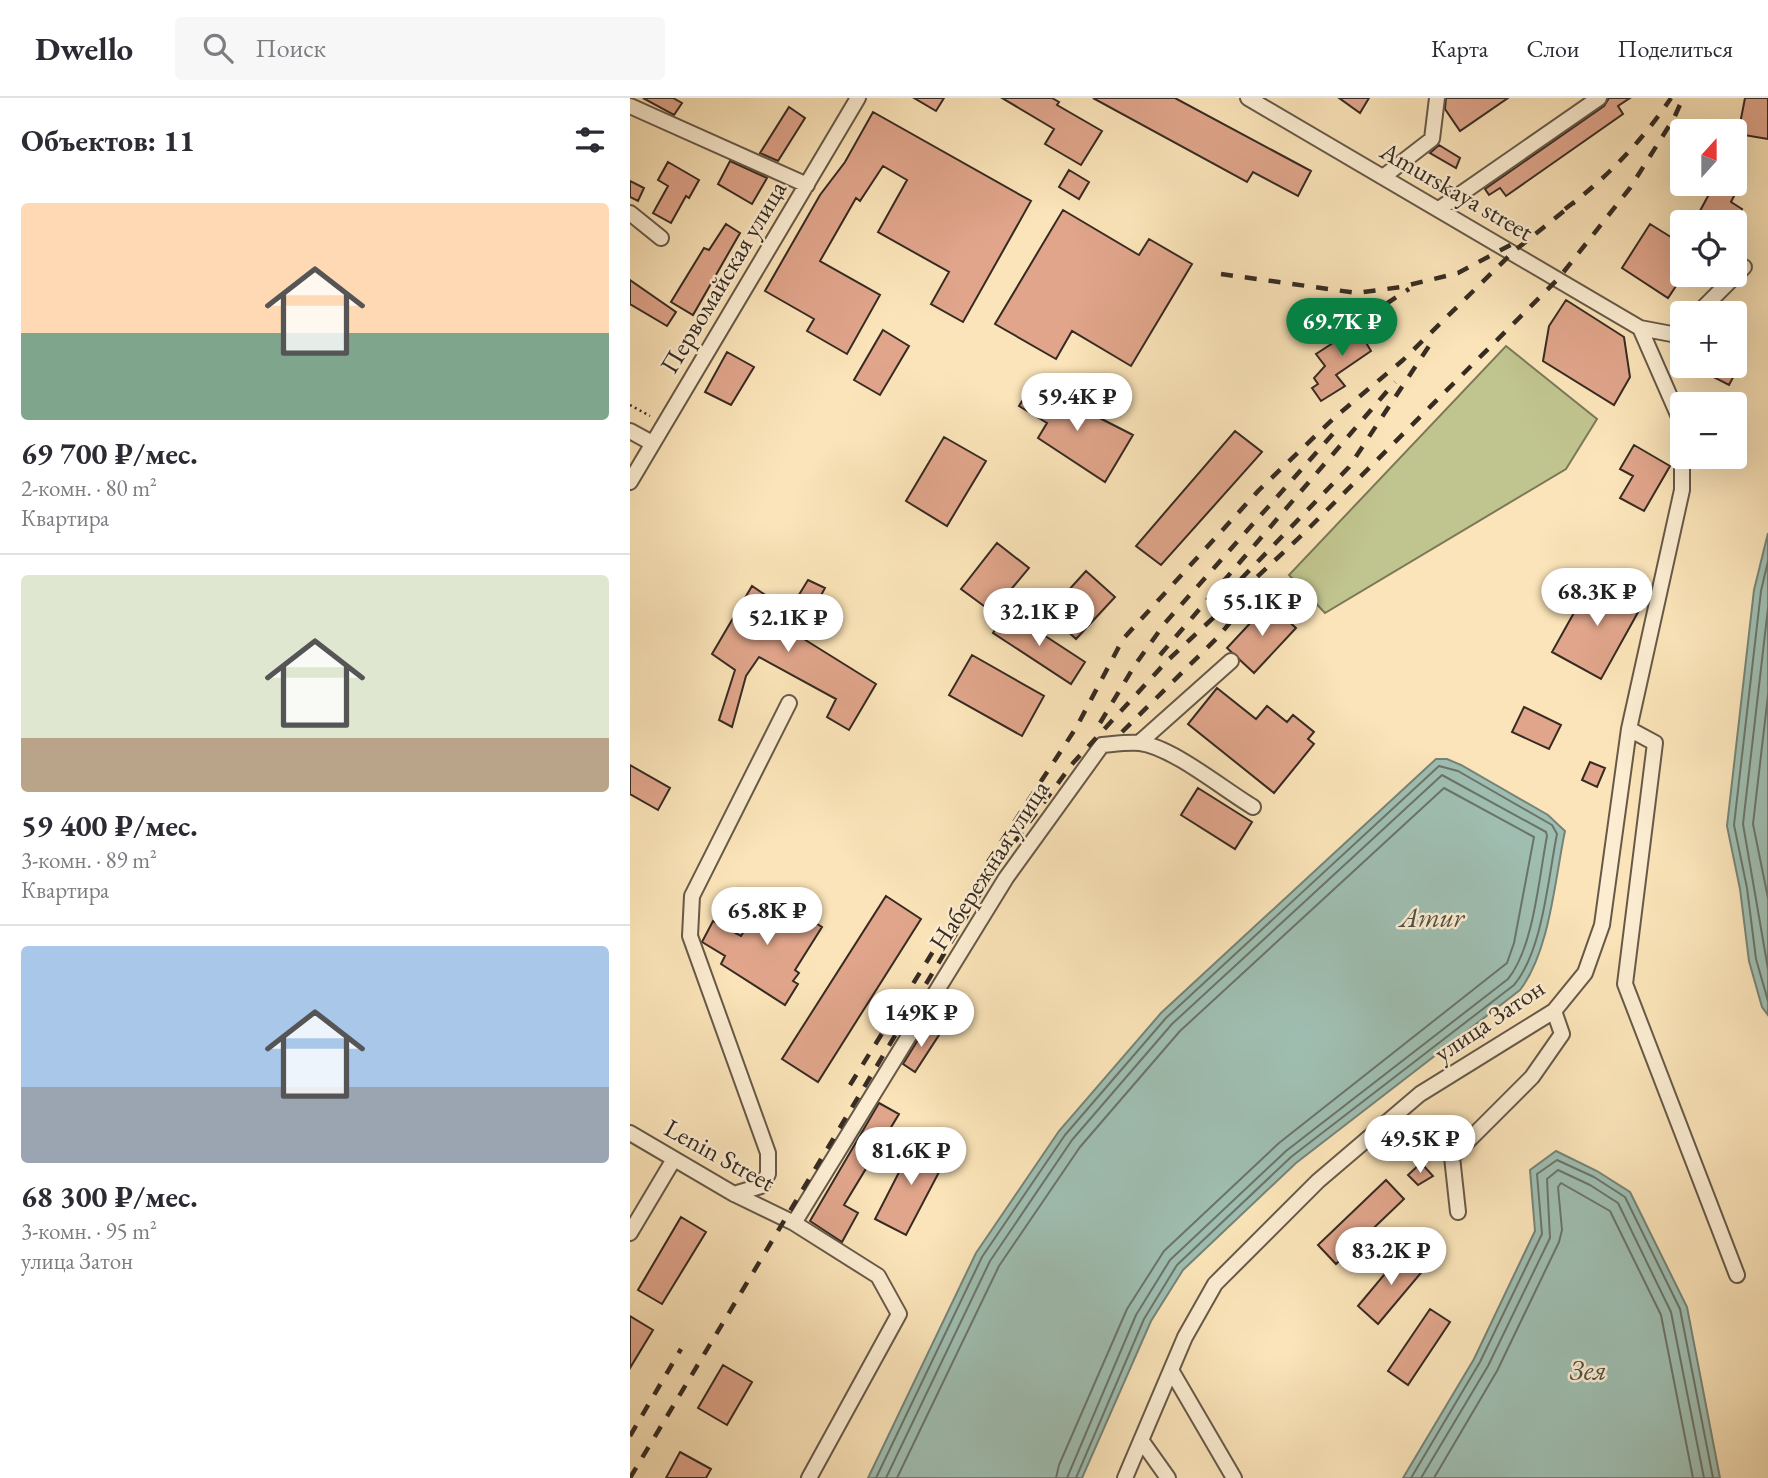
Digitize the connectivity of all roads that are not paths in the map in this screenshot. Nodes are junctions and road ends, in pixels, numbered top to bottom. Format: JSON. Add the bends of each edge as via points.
{"nodes":[{"id":1,"x":858,"y":98,"type":"edge"},
{"id":2,"x":1248,"y":98,"type":"edge"},
{"id":3,"x":1437,"y":98,"type":"edge"},
{"id":4,"x":1599,"y":98,"type":"edge"},
{"id":5,"x":630,"y":106,"type":"edge"},
{"id":6,"x":1383,"y":177,"type":"junction"},
{"id":7,"x":807,"y":185,"type":"junction"},
{"id":8,"x":1439,"y":208,"type":"junction"},
{"id":9,"x":630,"y":213,"type":"edge"},
{"id":10,"x":661,"y":238,"type":"dead end"},
{"id":11,"x":1724,"y":287,"type":"edge"},
{"id":12,"x":1710,"y":301,"type":"edge"},
{"id":13,"x":1640,"y":328,"type":"junction"},
{"id":14,"x":1670,"y":334,"type":"edge"},
{"id":15,"x":1670,"y":397,"type":"edge"},
{"id":16,"x":630,"y":430,"type":"edge"},
{"id":17,"x":652,"y":443,"type":"junction"},
{"id":18,"x":1682,"y":469,"type":"edge"},
{"id":19,"x":630,"y":482,"type":"edge"},
{"id":20,"x":1231,"y":661,"type":"dead end"},
{"id":21,"x":789,"y":703,"type":"dead end"},
{"id":22,"x":1629,"y":729,"type":"junction"},
{"id":23,"x":1139,"y":743,"type":"junction"},
{"id":24,"x":1252,"y":807,"type":"dead end"},
{"id":25,"x":1554,"y":1011,"type":"junction"},
{"id":26,"x":630,"y":1133,"type":"edge"},
{"id":27,"x":674,"y":1159,"type":"junction"},
{"id":28,"x":734,"y":1194,"type":"junction"},
{"id":29,"x":1458,"y":1212,"type":"dead end"},
{"id":30,"x":790,"y":1221,"type":"junction"},
{"id":31,"x":630,"y":1233,"type":"edge"},
{"id":32,"x":1737,"y":1275,"type":"dead end"},
{"id":33,"x":1171,"y":1370,"type":"junction"},
{"id":34,"x":1141,"y":1440,"type":"junction"},
{"id":35,"x":810,"y":1478,"type":"edge"},
{"id":36,"x":1125,"y":1478,"type":"edge"},
{"id":37,"x":1168,"y":1478,"type":"edge"},
{"id":38,"x":1234,"y":1478,"type":"edge"}],
"edges":[{"from":1,"to":7,"type":"street","name":"Первомайская улица"},
{"from":2,"to":6,"type":"street","name":"Amurskaya street"},
{"from":3,"to":6,"type":"street","via":[[1432,139]]},
{"from":4,"to":8,"type":"street"},
{"from":5,"to":7,"type":"street"},
{"from":6,"to":8,"type":"street","name":"Amurskaya street"},
{"from":7,"to":17,"type":"street","name":"Первомайская улица"},
{"from":8,"to":13,"type":"street","name":"Amurskaya street"},
{"from":9,"to":10,"type":"street"},
{"from":11,"to":12,"type":"street"},
{"from":13,"to":14,"type":"street","name":"Amurskaya street"},
{"from":13,"to":15,"type":"street"},
{"from":16,"to":17,"type":"street"},
{"from":17,"to":19,"type":"street","name":"Первомайская улица"},
{"from":18,"to":22,"type":"street","name":"улица Затон","via":[[1682,490]]},
{"from":20,"to":23,"type":"street"},
{"from":21,"to":28,"type":"street","via":[[692,896],[690,936],[768,1153],[768,1174],[761,1186]]},
{"from":22,"to":25,"type":"street","name":"улица Затон","via":[[1602,925],[1585,973]]},
{"from":22,"to":32,"type":"street","via":[[1655,743],[1625,984]]},
{"from":23,"to":24,"type":"street","name":"Набережная улица","via":[[1170,752]]},
{"from":23,"to":30,"type":"street","name":"Набережная улица","via":[[1102,745],[1079,773],[1006,878]]},
{"from":25,"to":29,"type":"street","via":[[1562,1034],[1532,1077],[1452,1157]]},
{"from":25,"to":33,"type":"street","name":"улица Затон","via":[[1420,1094],[1318,1181],[1215,1284]]},
{"from":26,"to":27,"type":"street","name":"Lenin Street"},
{"from":27,"to":28,"type":"street","name":"Lenin Street"},
{"from":27,"to":31,"type":"street"},
{"from":28,"to":30,"type":"street","name":"Lenin Street"},
{"from":30,"to":35,"type":"street","name":"Lenin Street","via":[[878,1276],[899,1314]]},
{"from":33,"to":34,"type":"street","name":"улица Затон"},
{"from":33,"to":38,"type":"street"},
{"from":34,"to":36,"type":"street","name":"улица Затон"},
{"from":34,"to":37,"type":"street"}]}
